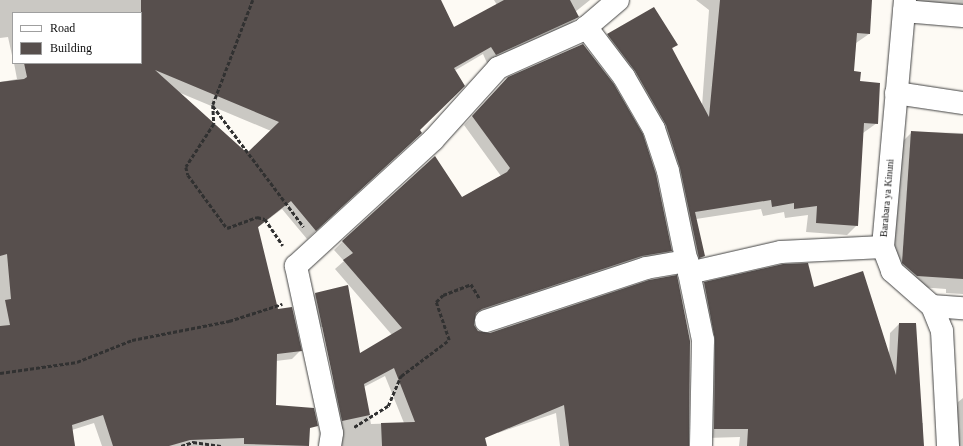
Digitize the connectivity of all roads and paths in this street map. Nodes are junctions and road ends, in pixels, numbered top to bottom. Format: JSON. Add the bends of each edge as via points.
{"nodes":[{"id":1,"x":253,"y":0,"type":"edge"},
{"id":2,"x":618,"y":0,"type":"edge"},
{"id":3,"x":904,"y":6,"type":"edge"},
{"id":4,"x":963,"y":16,"type":"edge"},
{"id":5,"x":586,"y":27,"type":"junction"},
{"id":6,"x":896,"y":93,"type":"junction"},
{"id":7,"x":963,"y":103,"type":"edge"},
{"id":8,"x":213,"y":105,"type":"junction"},
{"id":9,"x":319,"y":246,"type":"junction"},
{"id":10,"x":883,"y":247,"type":"junction"},
{"id":11,"x":296,"y":266,"type":"junction"},
{"id":12,"x":688,"y":267,"type":"junction"},
{"id":13,"x":304,"y":299,"type":"junction"},
{"id":14,"x":932,"y":306,"type":"junction"},
{"id":15,"x":963,"y":308,"type":"edge"},
{"id":16,"x":486,"y":321,"type":"joint"},
{"id":17,"x":0,"y":373,"type":"edge"},
{"id":18,"x":330,"y":444,"type":"edge"},
{"id":19,"x":181,"y":446,"type":"edge"},
{"id":20,"x":223,"y":446,"type":"edge"},
{"id":21,"x":701,"y":446,"type":"edge"},
{"id":22,"x":948,"y":446,"type":"edge"}],
"edges":[{"from":1,"to":8,"type":"path"},
{"from":2,"to":5,"type":"street"},
{"from":3,"to":4,"type":"street"},
{"from":3,"to":6,"type":"street","name":"Barabara ya Kinuni"},
{"from":5,"to":9,"type":"street","via":[[498,68],[433,140]]},
{"from":5,"to":12,"type":"street","via":[[624,77],[654,129],[668,170]]},
{"from":6,"to":7,"type":"street"},
{"from":6,"to":10,"type":"street","name":"Barabara ya Kinuni"},
{"from":8,"to":9,"type":"path"},
{"from":8,"to":11,"type":"path","via":[[214,124],[186,167],[188,175],[227,228],[258,218],[265,220]]},
{"from":9,"to":11,"type":"street"},
{"from":10,"to":12,"type":"street","via":[[781,252]]},
{"from":10,"to":14,"type":"street","name":"Barabara ya Kinuni","via":[[892,271]]},
{"from":11,"to":13,"type":"street"},
{"from":12,"to":16,"type":"street","via":[[646,268]]},
{"from":12,"to":21,"type":"street","via":[[703,340]]},
{"from":13,"to":17,"type":"path","via":[[229,321],[132,340],[77,362]]},
{"from":13,"to":18,"type":"street","via":[[332,433]]},
{"from":14,"to":15,"type":"street"},
{"from":14,"to":22,"type":"street","name":"Barabara ya Kinuni","via":[[942,331]]},
{"from":16,"to":18,"type":"path","via":[[471,284],[443,295],[436,302],[450,340],[401,376],[388,406]]},
{"from":19,"to":20,"type":"path","via":[[193,442]]}]}
